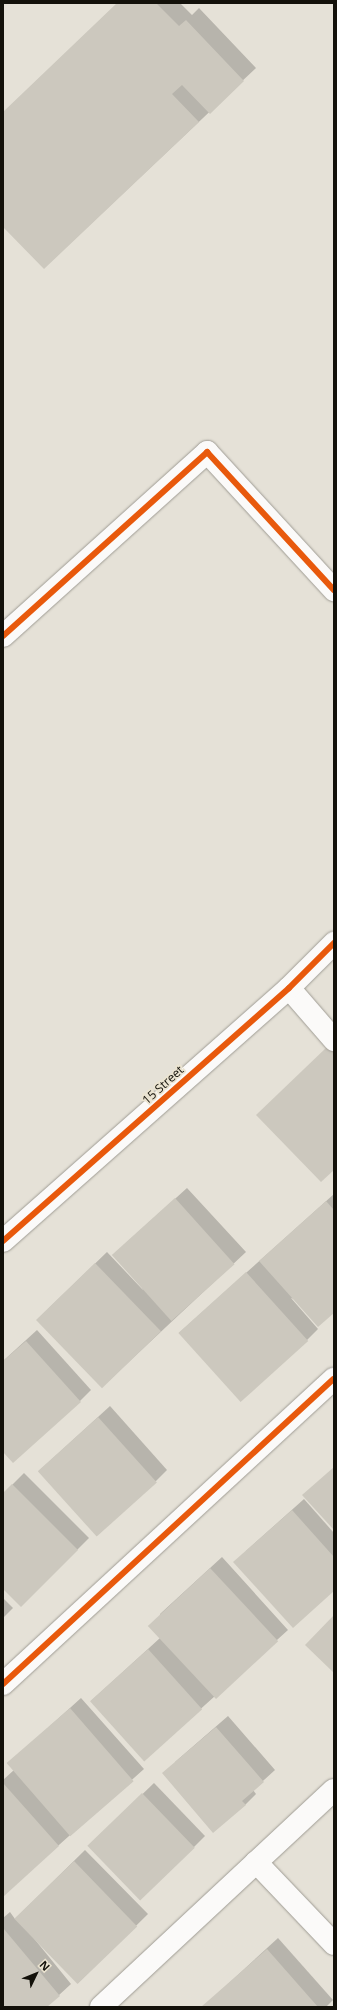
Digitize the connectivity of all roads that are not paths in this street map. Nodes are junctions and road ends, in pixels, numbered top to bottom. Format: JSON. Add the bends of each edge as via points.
{"nodes":[{"id":1,"x":334,"y":590,"type":"edge"},
{"id":2,"x":3,"y":636,"type":"edge"},
{"id":3,"x":334,"y":943,"type":"edge"},
{"id":4,"x":289,"y":988,"type":"junction"},
{"id":5,"x":334,"y":1040,"type":"edge"},
{"id":6,"x":3,"y":1241,"type":"edge"},
{"id":7,"x":334,"y":1379,"type":"edge"},
{"id":8,"x":3,"y":1684,"type":"edge"},
{"id":9,"x":334,"y":1790,"type":"edge"},
{"id":10,"x":256,"y":1862,"type":"junction"},
{"id":11,"x":334,"y":1944,"type":"edge"},
{"id":12,"x":101,"y":2007,"type":"edge"}],
"edges":[{"from":1,"to":2,"type":"street","via":[[207,452]]},
{"from":3,"to":4,"type":"street","name":"15 Street"},
{"from":4,"to":5,"type":"street"},
{"from":4,"to":6,"type":"street","name":"15 Street"},
{"from":7,"to":8,"type":"street"},
{"from":9,"to":10,"type":"street"},
{"from":10,"to":11,"type":"street"},
{"from":10,"to":12,"type":"street"}]}
